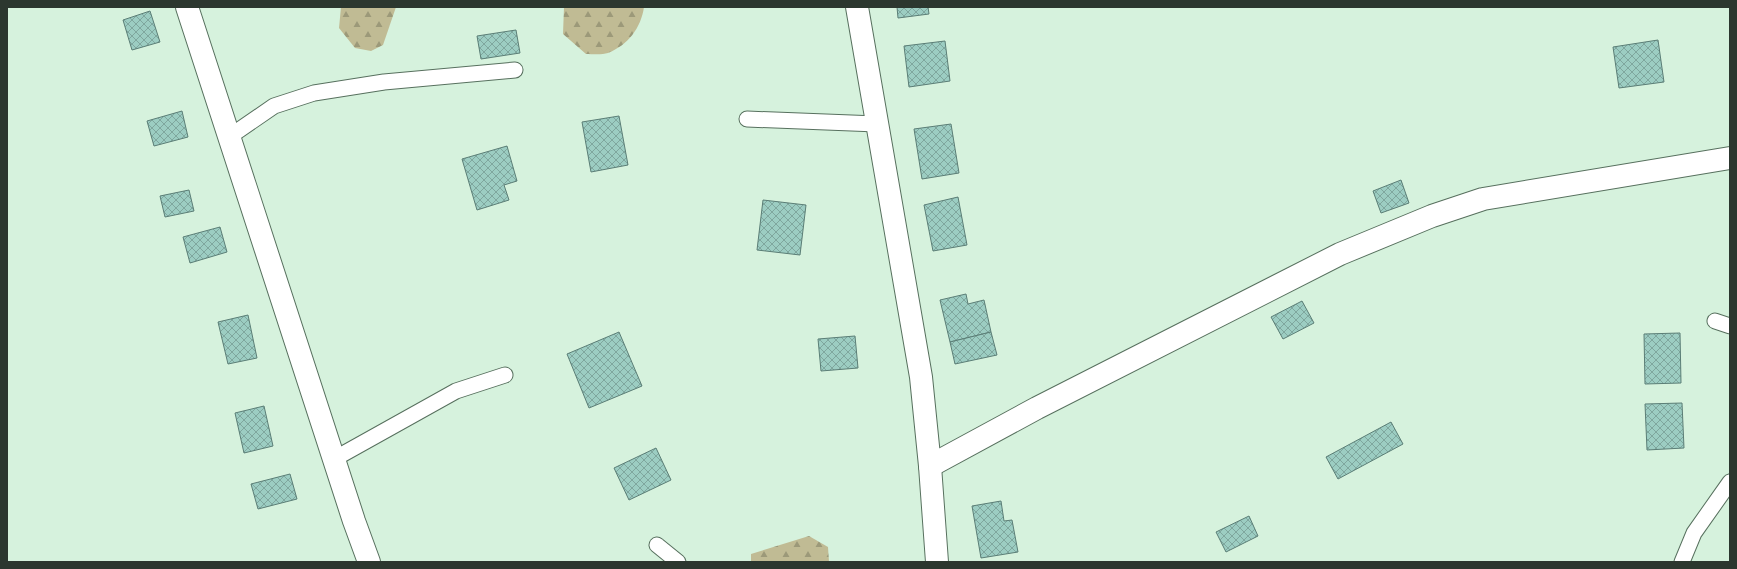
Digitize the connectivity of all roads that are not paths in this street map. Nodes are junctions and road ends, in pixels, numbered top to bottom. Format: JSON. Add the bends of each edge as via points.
{"nodes":[{"id":1,"x":187,"y":7,"type":"edge"},
{"id":2,"x":858,"y":7,"type":"edge"},
{"id":3,"x":515,"y":70,"type":"dead end"},
{"id":4,"x":747,"y":118,"type":"dead end"},
{"id":5,"x":877,"y":124,"type":"junction"},
{"id":6,"x":229,"y":137,"type":"junction"},
{"id":7,"x":1730,"y":158,"type":"edge"},
{"id":8,"x":1715,"y":321,"type":"dead end"},
{"id":9,"x":1730,"y":326,"type":"edge"},
{"id":10,"x":505,"y":375,"type":"dead end"},
{"id":11,"x":334,"y":459,"type":"junction"},
{"id":12,"x":930,"y":466,"type":"junction"},
{"id":13,"x":1730,"y":482,"type":"edge"},
{"id":14,"x":657,"y":545,"type":"dead end"},
{"id":15,"x":369,"y":562,"type":"edge"},
{"id":16,"x":678,"y":562,"type":"edge"},
{"id":17,"x":937,"y":562,"type":"edge"},
{"id":18,"x":1682,"y":562,"type":"edge"}],
"edges":[{"from":1,"to":6,"type":"street"},
{"from":2,"to":5,"type":"street"},
{"from":3,"to":6,"type":"lane","via":[[384,82],[314,93],[274,106]]},
{"from":4,"to":5,"type":"lane"},
{"from":5,"to":12,"type":"street","via":[[921,377]]},
{"from":6,"to":11,"type":"street"},
{"from":7,"to":12,"type":"street","via":[[1483,199],[1432,216],[1340,254],[1037,408]]},
{"from":8,"to":9,"type":"lane"},
{"from":10,"to":11,"type":"lane","via":[[456,391]]},
{"from":11,"to":15,"type":"street"},
{"from":12,"to":17,"type":"street"},
{"from":13,"to":18,"type":"lane","via":[[1694,533]]},
{"from":14,"to":16,"type":"lane"}]}
